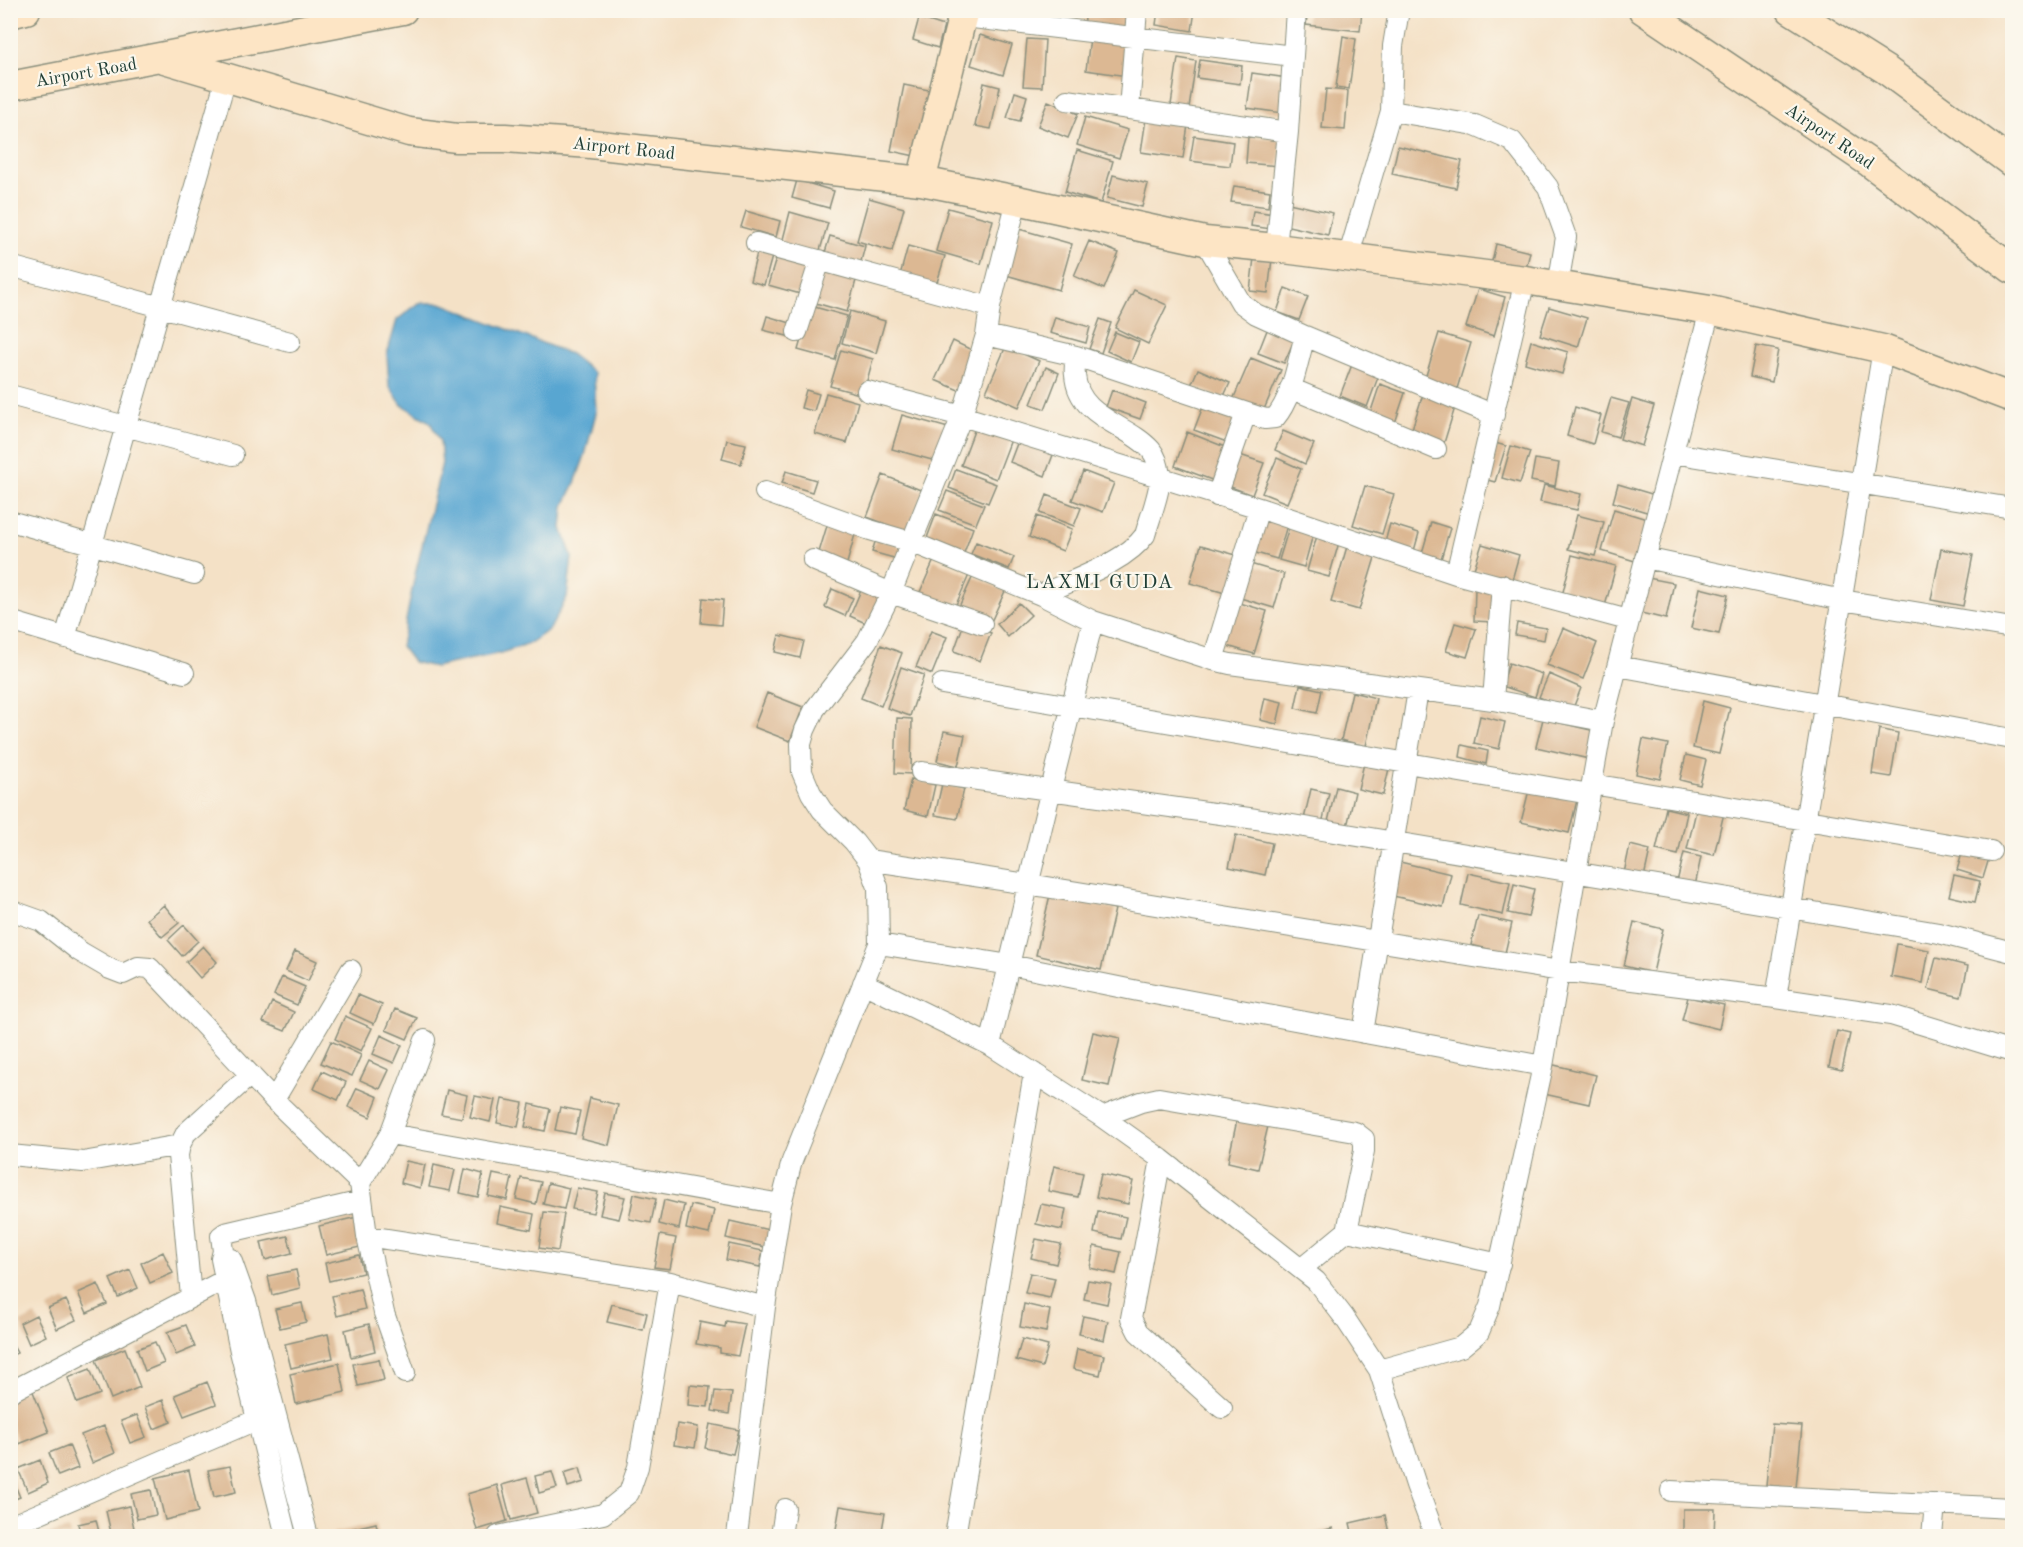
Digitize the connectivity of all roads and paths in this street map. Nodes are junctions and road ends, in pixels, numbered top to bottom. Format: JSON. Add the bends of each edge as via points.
{"nodes":[{"id":1,"x":26,"y":10,"type":"edge"},
{"id":2,"x":403,"y":10,"type":"edge"},
{"id":3,"x":1137,"y":10,"type":"edge"},
{"id":4,"x":1296,"y":10,"type":"edge"},
{"id":5,"x":1399,"y":10,"type":"edge"},
{"id":6,"x":1643,"y":10,"type":"edge"},
{"id":7,"x":1791,"y":10,"type":"edge"},
{"id":8,"x":10,"y":14,"type":"edge"},
{"id":9,"x":964,"y":14,"type":"edge"},
{"id":10,"x":1134,"y":36,"type":"junction"},
{"id":11,"x":1293,"y":56,"type":"junction"},
{"id":12,"x":161,"y":58,"type":"junction"},
{"id":13,"x":226,"y":78,"type":"junction"},
{"id":14,"x":10,"y":86,"type":"edge"},
{"id":15,"x":1066,"y":100,"type":"dead end"},
{"id":16,"x":1129,"y":109,"type":"junction"},
{"id":17,"x":1391,"y":111,"type":"junction"},
{"id":18,"x":1288,"y":132,"type":"junction"},
{"id":19,"x":2013,"y":163,"type":"edge"},
{"id":20,"x":921,"y":182,"type":"junction"},
{"id":21,"x":1017,"y":200,"type":"junction"},
{"id":22,"x":1205,"y":241,"type":"junction"},
{"id":23,"x":756,"y":243,"type":"dead end"},
{"id":24,"x":1276,"y":248,"type":"junction"},
{"id":25,"x":1348,"y":258,"type":"junction"},
{"id":26,"x":820,"y":260,"type":"junction"},
{"id":27,"x":10,"y":266,"type":"edge"},
{"id":28,"x":2013,"y":269,"type":"edge"},
{"id":29,"x":1525,"y":280,"type":"junction"},
{"id":30,"x":1558,"y":286,"type":"junction"},
{"id":31,"x":161,"y":306,"type":"junction"},
{"id":32,"x":990,"y":307,"type":"junction"},
{"id":33,"x":1710,"y":310,"type":"junction"},
{"id":34,"x":797,"y":332,"type":"dead end"},
{"id":35,"x":986,"y":334,"type":"junction"},
{"id":36,"x":1305,"y":336,"type":"junction"},
{"id":37,"x":290,"y":342,"type":"dead end"},
{"id":38,"x":1883,"y":349,"type":"junction"},
{"id":39,"x":1076,"y":356,"type":"junction"},
{"id":40,"x":1290,"y":388,"type":"junction"},
{"id":41,"x":867,"y":391,"type":"dead end"},
{"id":42,"x":10,"y":395,"type":"edge"},
{"id":43,"x":2013,"y":398,"type":"edge"},
{"id":44,"x":1246,"y":413,"type":"junction"},
{"id":45,"x":1494,"y":415,"type":"junction"},
{"id":46,"x":962,"y":416,"type":"junction"},
{"id":47,"x":126,"y":426,"type":"junction"},
{"id":48,"x":1436,"y":449,"type":"dead end"},
{"id":49,"x":1673,"y":453,"type":"junction"},
{"id":50,"x":233,"y":454,"type":"dead end"},
{"id":51,"x":1161,"y":479,"type":"junction"},
{"id":52,"x":1862,"y":483,"type":"junction"},
{"id":53,"x":765,"y":492,"type":"dead end"},
{"id":54,"x":1217,"y":496,"type":"junction"},
{"id":55,"x":1259,"y":508,"type":"junction"},
{"id":56,"x":2013,"y":508,"type":"edge"},
{"id":57,"x":10,"y":521,"type":"edge"},
{"id":58,"x":911,"y":542,"type":"junction"},
{"id":59,"x":92,"y":545,"type":"junction"},
{"id":60,"x":1645,"y":558,"type":"junction"},
{"id":61,"x":813,"y":560,"type":"dead end"},
{"id":62,"x":194,"y":574,"type":"dead end"},
{"id":63,"x":1456,"y":574,"type":"junction"},
{"id":64,"x":1502,"y":585,"type":"junction"},
{"id":65,"x":891,"y":593,"type":"junction"},
{"id":66,"x":1041,"y":594,"type":"junction"},
{"id":67,"x":1842,"y":600,"type":"junction"},
{"id":68,"x":1628,"y":620,"type":"junction"},
{"id":69,"x":10,"y":621,"type":"edge"},
{"id":70,"x":1093,"y":621,"type":"junction"},
{"id":71,"x":982,"y":624,"type":"dead end"},
{"id":72,"x":2013,"y":628,"type":"edge"},
{"id":73,"x":65,"y":638,"type":"junction"},
{"id":74,"x":1213,"y":660,"type":"junction"},
{"id":75,"x":1618,"y":666,"type":"junction"},
{"id":76,"x":184,"y":673,"type":"dead end"},
{"id":77,"x":942,"y":684,"type":"dead end"},
{"id":78,"x":1418,"y":690,"type":"junction"},
{"id":79,"x":1493,"y":700,"type":"junction"},
{"id":80,"x":1825,"y":703,"type":"junction"},
{"id":81,"x":1071,"y":707,"type":"junction"},
{"id":82,"x":1604,"y":721,"type":"junction"},
{"id":83,"x":2013,"y":739,"type":"edge"},
{"id":84,"x":1408,"y":763,"type":"junction"},
{"id":85,"x":921,"y":772,"type":"dead end"},
{"id":86,"x":1051,"y":789,"type":"junction"},
{"id":87,"x":1591,"y":789,"type":"junction"},
{"id":88,"x":1806,"y":820,"type":"junction"},
{"id":89,"x":1394,"y":842,"type":"junction"},
{"id":90,"x":1991,"y":851,"type":"dead end"},
{"id":91,"x":868,"y":860,"type":"junction"},
{"id":92,"x":1576,"y":872,"type":"junction"},
{"id":93,"x":1028,"y":884,"type":"junction"},
{"id":94,"x":1791,"y":908,"type":"junction"},
{"id":95,"x":10,"y":910,"type":"edge"},
{"id":96,"x":1378,"y":942,"type":"junction"},
{"id":97,"x":879,"y":944,"type":"junction"},
{"id":98,"x":2013,"y":952,"type":"edge"},
{"id":99,"x":1010,"y":965,"type":"junction"},
{"id":100,"x":351,"y":970,"type":"dead end"},
{"id":101,"x":1560,"y":971,"type":"junction"},
{"id":102,"x":863,"y":983,"type":"junction"},
{"id":103,"x":1776,"y":998,"type":"junction"},
{"id":104,"x":1363,"y":1032,"type":"junction"},
{"id":105,"x":425,"y":1040,"type":"dead end"},
{"id":106,"x":990,"y":1045,"type":"junction"},
{"id":107,"x":2013,"y":1052,"type":"edge"},
{"id":108,"x":1544,"y":1066,"type":"junction"},
{"id":109,"x":1034,"y":1073,"type":"junction"},
{"id":110,"x":250,"y":1075,"type":"junction"},
{"id":111,"x":274,"y":1100,"type":"junction"},
{"id":112,"x":1102,"y":1117,"type":"junction"},
{"id":113,"x":390,"y":1134,"type":"junction"},
{"id":114,"x":180,"y":1145,"type":"junction"},
{"id":115,"x":10,"y":1155,"type":"edge"},
{"id":116,"x":1161,"y":1159,"type":"junction"},
{"id":117,"x":361,"y":1192,"type":"junction"},
{"id":118,"x":781,"y":1204,"type":"junction"},
{"id":119,"x":1347,"y":1231,"type":"junction"},
{"id":120,"x":367,"y":1236,"type":"junction"},
{"id":121,"x":1500,"y":1264,"type":"junction"},
{"id":122,"x":1301,"y":1269,"type":"junction"},
{"id":123,"x":230,"y":1277,"type":"junction"},
{"id":124,"x":670,"y":1282,"type":"junction"},
{"id":125,"x":191,"y":1297,"type":"junction"},
{"id":126,"x":765,"y":1306,"type":"junction"},
{"id":127,"x":1379,"y":1370,"type":"junction"},
{"id":128,"x":405,"y":1373,"type":"dead end"},
{"id":129,"x":10,"y":1392,"type":"edge"},
{"id":130,"x":1222,"y":1408,"type":"dead end"},
{"id":131,"x":256,"y":1420,"type":"junction"},
{"id":132,"x":1671,"y":1491,"type":"dead end"},
{"id":133,"x":1935,"y":1504,"type":"junction"},
{"id":134,"x":2013,"y":1508,"type":"edge"},
{"id":135,"x":785,"y":1509,"type":"dead end"},
{"id":136,"x":10,"y":1526,"type":"edge"},
{"id":137,"x":286,"y":1536,"type":"edge"},
{"id":138,"x":308,"y":1536,"type":"edge"},
{"id":139,"x":498,"y":1536,"type":"edge"},
{"id":140,"x":737,"y":1536,"type":"edge"},
{"id":141,"x":781,"y":1536,"type":"edge"},
{"id":142,"x":955,"y":1536,"type":"edge"},
{"id":143,"x":1435,"y":1536,"type":"edge"},
{"id":144,"x":1932,"y":1536,"type":"edge"}],
"edges":[{"from":1,"to":8,"type":"street"},
{"from":2,"to":12,"type":"street","name":"Airport Road"},
{"from":3,"to":10,"type":"street"},
{"from":4,"to":11,"type":"street"},
{"from":5,"to":17,"type":"street","via":[[1393,46]]},
{"from":6,"to":28,"type":"street","name":"Airport Road","via":[[1870,163]]},
{"from":7,"to":19,"type":"street","via":[[1886,70]]},
{"from":9,"to":10,"type":"street"},
{"from":9,"to":20,"type":"street"},
{"from":10,"to":11,"type":"street"},
{"from":10,"to":16,"type":"street"},
{"from":11,"to":18,"type":"street"},
{"from":12,"to":13,"type":"street","name":"Airport Road"},
{"from":12,"to":14,"type":"street","name":"Airport Road"},
{"from":13,"to":20,"type":"street","name":"Airport Road","via":[[409,132],[591,144]]},
{"from":13,"to":31,"type":"street"},
{"from":15,"to":16,"type":"street"},
{"from":16,"to":18,"type":"street"},
{"from":17,"to":25,"type":"street"},
{"from":17,"to":30,"type":"street","via":[[1475,125],[1512,141],[1548,187],[1566,237]]},
{"from":18,"to":24,"type":"street"},
{"from":20,"to":21,"type":"street","name":"Airport Road"},
{"from":21,"to":22,"type":"street","name":"Airport Road"},
{"from":21,"to":32,"type":"street"},
{"from":22,"to":24,"type":"street","name":"Airport Road"},
{"from":22,"to":36,"type":"street","via":[[1241,303]]},
{"from":23,"to":26,"type":"street"},
{"from":24,"to":25,"type":"street","name":"Airport Road"},
{"from":25,"to":29,"type":"street","name":"Airport Road"},
{"from":26,"to":32,"type":"street"},
{"from":26,"to":34,"type":"street"},
{"from":27,"to":31,"type":"street"},
{"from":29,"to":30,"type":"street","name":"Airport Road"},
{"from":29,"to":45,"type":"street"},
{"from":30,"to":33,"type":"street","name":"Airport Road"},
{"from":31,"to":37,"type":"street"},
{"from":31,"to":47,"type":"street"},
{"from":32,"to":35,"type":"street"},
{"from":33,"to":38,"type":"street","name":"Airport Road"},
{"from":33,"to":49,"type":"street"},
{"from":35,"to":39,"type":"street"},
{"from":35,"to":46,"type":"street"},
{"from":36,"to":40,"type":"street"},
{"from":36,"to":45,"type":"street"},
{"from":38,"to":43,"type":"street","name":"Airport Road"},
{"from":38,"to":52,"type":"street"},
{"from":39,"to":44,"type":"street"},
{"from":39,"to":51,"type":"street","via":[[1078,389],[1088,406],[1151,450]]},
{"from":40,"to":44,"type":"street","via":[[1275,418],[1265,420]]},
{"from":40,"to":48,"type":"street"},
{"from":41,"to":46,"type":"street"},
{"from":42,"to":47,"type":"street"},
{"from":44,"to":54,"type":"street"},
{"from":45,"to":63,"type":"street"},
{"from":46,"to":51,"type":"street"},
{"from":46,"to":58,"type":"street"},
{"from":47,"to":50,"type":"street"},
{"from":47,"to":59,"type":"street"},
{"from":49,"to":52,"type":"street"},
{"from":49,"to":60,"type":"street"},
{"from":51,"to":54,"type":"street"},
{"from":51,"to":66,"type":"street","via":[[1145,535],[1135,546]]},
{"from":52,"to":56,"type":"street"},
{"from":52,"to":67,"type":"street"},
{"from":53,"to":58,"type":"street"},
{"from":54,"to":55,"type":"street"},
{"from":55,"to":63,"type":"street"},
{"from":55,"to":74,"type":"street"},
{"from":57,"to":59,"type":"street"},
{"from":58,"to":65,"type":"street"},
{"from":58,"to":66,"type":"street"},
{"from":59,"to":62,"type":"street"},
{"from":59,"to":73,"type":"street"},
{"from":60,"to":67,"type":"street"},
{"from":60,"to":68,"type":"street"},
{"from":61,"to":65,"type":"street"},
{"from":63,"to":64,"type":"street"},
{"from":64,"to":68,"type":"street"},
{"from":64,"to":79,"type":"street"},
{"from":65,"to":71,"type":"street"},
{"from":65,"to":91,"type":"street","via":[[867,641],[815,709],[801,744],[801,772],[811,793]]},
{"from":66,"to":70,"type":"street"},
{"from":67,"to":72,"type":"street"},
{"from":67,"to":80,"type":"street"},
{"from":68,"to":75,"type":"street"},
{"from":69,"to":73,"type":"street"},
{"from":70,"to":74,"type":"street"},
{"from":70,"to":81,"type":"street"},
{"from":73,"to":76,"type":"street"},
{"from":74,"to":78,"type":"street"},
{"from":75,"to":80,"type":"street"},
{"from":75,"to":82,"type":"street"},
{"from":77,"to":81,"type":"street"},
{"from":78,"to":79,"type":"street"},
{"from":78,"to":84,"type":"street"},
{"from":79,"to":82,"type":"street"},
{"from":80,"to":83,"type":"street"},
{"from":80,"to":88,"type":"street"},
{"from":81,"to":84,"type":"street"},
{"from":81,"to":86,"type":"street"},
{"from":82,"to":87,"type":"street"},
{"from":84,"to":87,"type":"street"},
{"from":84,"to":89,"type":"street"},
{"from":85,"to":86,"type":"street"},
{"from":86,"to":89,"type":"street"},
{"from":86,"to":93,"type":"street"},
{"from":87,"to":88,"type":"street"},
{"from":87,"to":92,"type":"street"},
{"from":88,"to":90,"type":"street"},
{"from":88,"to":94,"type":"street"},
{"from":89,"to":92,"type":"street"},
{"from":89,"to":96,"type":"street"},
{"from":91,"to":93,"type":"street"},
{"from":91,"to":97,"type":"street","via":[[878,887]]},
{"from":92,"to":94,"type":"street"},
{"from":92,"to":101,"type":"street"},
{"from":93,"to":96,"type":"street"},
{"from":93,"to":99,"type":"street"},
{"from":94,"to":98,"type":"street","via":[[1939,933]]},
{"from":94,"to":103,"type":"street"},
{"from":95,"to":110,"type":"street","via":[[41,921],[110,969],[123,974],[138,967],[150,968]]},
{"from":96,"to":101,"type":"street"},
{"from":96,"to":104,"type":"street"},
{"from":97,"to":99,"type":"street"},
{"from":97,"to":102,"type":"street"},
{"from":99,"to":104,"type":"street"},
{"from":99,"to":106,"type":"street"},
{"from":100,"to":111,"type":"street"},
{"from":101,"to":103,"type":"street"},
{"from":101,"to":108,"type":"street"},
{"from":102,"to":106,"type":"street"},
{"from":102,"to":118,"type":"street","via":[[792,1161]]},
{"from":103,"to":107,"type":"street","via":[[1891,1015]]},
{"from":104,"to":108,"type":"street"},
{"from":105,"to":113,"type":"street"},
{"from":106,"to":109,"type":"street"},
{"from":108,"to":121,"type":"street"},
{"from":109,"to":112,"type":"street"},
{"from":109,"to":142,"type":"street"},
{"from":110,"to":111,"type":"street"},
{"from":110,"to":114,"type":"street","via":[[186,1133]]},
{"from":111,"to":117,"type":"street"},
{"from":112,"to":116,"type":"street"},
{"from":112,"to":119,"type":"street","via":[[1159,1098],[1355,1132],[1364,1139],[1364,1151]]},
{"from":113,"to":117,"type":"street"},
{"from":113,"to":118,"type":"street"},
{"from":114,"to":115,"type":"street","via":[[83,1162]]},
{"from":114,"to":125,"type":"street"},
{"from":116,"to":122,"type":"street"},
{"from":116,"to":130,"type":"street","via":[[1131,1318],[1138,1332]]},
{"from":117,"to":120,"type":"street"},
{"from":117,"to":123,"type":"street","via":[[225,1233],[221,1236],[221,1259]]},
{"from":118,"to":126,"type":"street"},
{"from":119,"to":121,"type":"street"},
{"from":119,"to":122,"type":"street"},
{"from":120,"to":124,"type":"street"},
{"from":120,"to":128,"type":"street","via":[[384,1313]]},
{"from":121,"to":127,"type":"street","via":[[1479,1332],[1461,1347]]},
{"from":122,"to":127,"type":"street","via":[[1330,1299]]},
{"from":123,"to":125,"type":"street"},
{"from":123,"to":131,"type":"street"},
{"from":123,"to":138,"type":"street","via":[[246,1302]]},
{"from":124,"to":126,"type":"street"},
{"from":124,"to":139,"type":"street","via":[[638,1467],[629,1493],[603,1514]]},
{"from":125,"to":129,"type":"street"},
{"from":126,"to":140,"type":"street"},
{"from":127,"to":143,"type":"street"},
{"from":131,"to":136,"type":"street"},
{"from":131,"to":137,"type":"street"},
{"from":132,"to":133,"type":"street"},
{"from":133,"to":134,"type":"street"},
{"from":133,"to":144,"type":"street"},
{"from":135,"to":141,"type":"street"}]}
